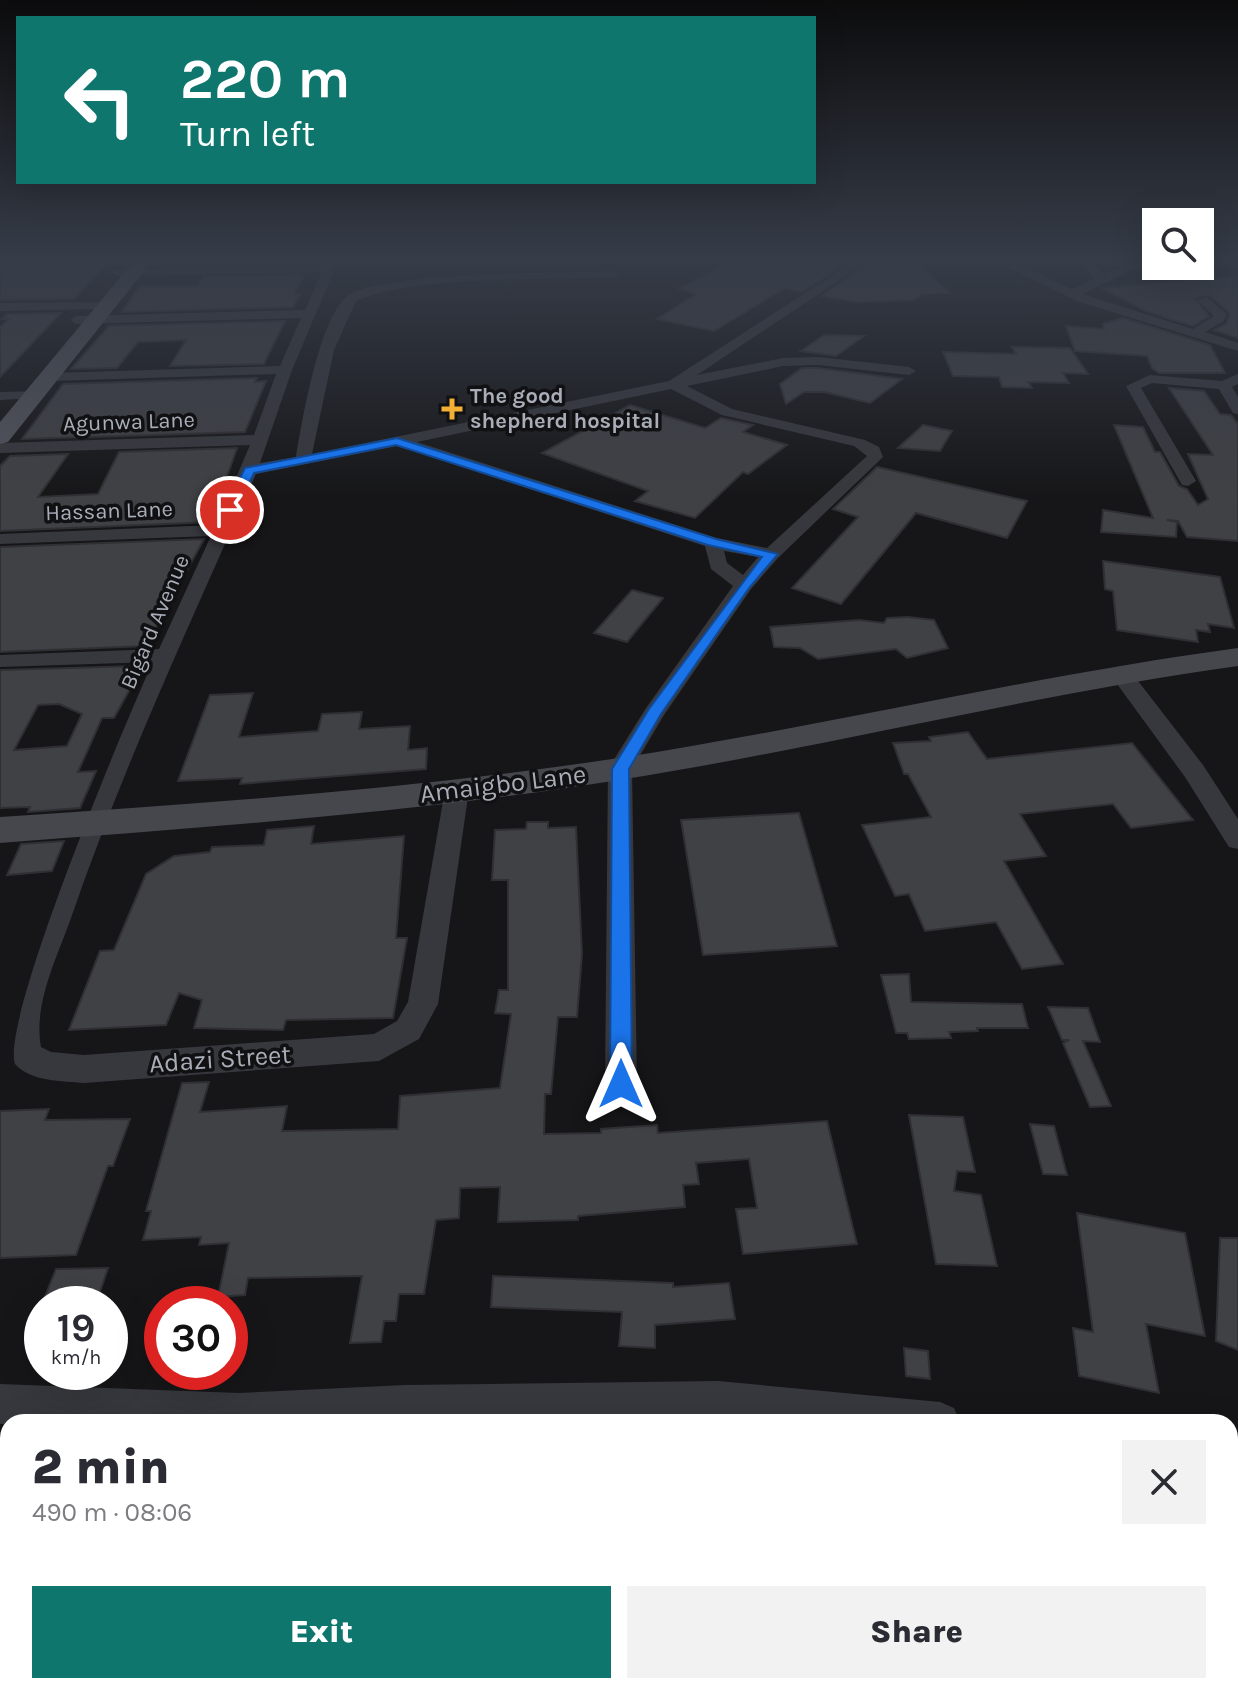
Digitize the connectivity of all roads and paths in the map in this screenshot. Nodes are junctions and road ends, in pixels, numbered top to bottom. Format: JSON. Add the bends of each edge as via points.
{"nodes":[{"id":1,"x":67,"y":340,"type":"edge"},
{"id":2,"x":74,"y":340,"type":"edge"},
{"id":3,"x":298,"y":340,"type":"edge"},
{"id":4,"x":333,"y":340,"type":"edge"},
{"id":5,"x":742,"y":340,"type":"edge"},
{"id":6,"x":1217,"y":340,"type":"edge"},
{"id":7,"x":1238,"y":347,"type":"edge"},
{"id":8,"x":285,"y":370,"type":"junction"},
{"id":9,"x":909,"y":371,"type":"dead end"},
{"id":10,"x":51,"y":377,"type":"junction"},
{"id":11,"x":1231,"y":381,"type":"edge"},
{"id":12,"x":673,"y":385,"type":"junction"},
{"id":13,"x":17,"y":395,"type":"edge"},
{"id":14,"x":1238,"y":410,"type":"edge"},
{"id":15,"x":0,"y":414,"type":"edge"},
{"id":16,"x":0,"y":437,"type":"edge"},
{"id":17,"x":259,"y":440,"type":"junction"},
{"id":18,"x":397,"y":441,"type":"junction"},
{"id":19,"x":0,"y":448,"type":"edge"},
{"id":20,"x":303,"y":461,"type":"junction"},
{"id":21,"x":249,"y":470,"type":"junction"},
{"id":22,"x":1188,"y":481,"type":"dead end"},
{"id":23,"x":221,"y":530,"type":"junction"},
{"id":24,"x":0,"y":539,"type":"edge"},
{"id":25,"x":713,"y":543,"type":"junction"},
{"id":26,"x":771,"y":554,"type":"junction"},
{"id":27,"x":744,"y":585,"type":"junction"},
{"id":28,"x":169,"y":655,"type":"junction"},
{"id":29,"x":1238,"y":657,"type":"edge"},
{"id":30,"x":0,"y":661,"type":"edge"},
{"id":31,"x":1120,"y":673,"type":"junction"},
{"id":32,"x":620,"y":769,"type":"junction"},
{"id":33,"x":457,"y":790,"type":"junction"},
{"id":34,"x":91,"y":824,"type":"junction"},
{"id":35,"x":0,"y":830,"type":"edge"},
{"id":36,"x":1238,"y":840,"type":"edge"},
{"id":37,"x":621,"y":1084,"type":"dead end"},
{"id":38,"x":0,"y":1404,"type":"edge"},
{"id":39,"x":170,"y":1414,"type":"edge"},
{"id":40,"x":289,"y":1414,"type":"edge"},
{"id":41,"x":855,"y":1414,"type":"edge"}],
"edges":[{"from":1,"to":13,"type":"main road"},
{"from":2,"to":10,"type":"main road"},
{"from":3,"to":8,"type":"street","name":"Bigard Avenue"},
{"from":4,"to":20,"type":"street","via":[[313,400]]},
{"from":5,"to":12,"type":"street"},
{"from":6,"to":7,"type":"street"},
{"from":8,"to":10,"type":"street"},
{"from":8,"to":17,"type":"street","name":"Bigard Avenue"},
{"from":9,"to":12,"type":"street","via":[[802,361]]},
{"from":10,"to":13,"type":"main road"},
{"from":11,"to":14,"type":"street"},
{"from":11,"to":22,"type":"street","via":[[1150,379],[1133,386]]},
{"from":12,"to":18,"type":"street"},
{"from":12,"to":26,"type":"street","via":[[727,412],[873,450],[875,457]]},
{"from":13,"to":15,"type":"main road"},
{"from":13,"to":16,"type":"main road"},
{"from":17,"to":19,"type":"street","name":"Agunwa Lane"},
{"from":17,"to":21,"type":"street","name":"Bigard Avenue"},
{"from":18,"to":20,"type":"street"},
{"from":18,"to":25,"type":"street"},
{"from":20,"to":21,"type":"street"},
{"from":21,"to":23,"type":"street","name":"Bigard Avenue"},
{"from":23,"to":24,"type":"street","name":"Hassan Lane"},
{"from":23,"to":28,"type":"street","name":"Bigard Avenue"},
{"from":25,"to":26,"type":"street"},
{"from":25,"to":27,"type":"street","via":[[718,565]]},
{"from":26,"to":27,"type":"street"},
{"from":27,"to":32,"type":"street"},
{"from":28,"to":30,"type":"street"},
{"from":28,"to":34,"type":"street","name":"Bigard Avenue"},
{"from":29,"to":31,"type":"main road","name":"Amaigbo Lane"},
{"from":31,"to":32,"type":"main road","name":"Amaigbo Lane"},
{"from":31,"to":36,"type":"street"},
{"from":32,"to":33,"type":"main road","name":"Amaigbo Lane"},
{"from":32,"to":37,"type":"street"},
{"from":33,"to":34,"type":"main road","name":"Amaigbo Lane"},
{"from":33,"to":34,"type":"street","name":"Adazi Street","via":[[423,1004],[408,1030],[379,1047],[84,1069],[47,1066],[27,1055],[23,1032],[29,997]]},
{"from":34,"to":35,"type":"main road","name":"Amaigbo Lane"},
{"from":38,"to":39,"type":"street"},
{"from":40,"to":41,"type":"street","via":[[405,1405],[718,1401]]}]}
